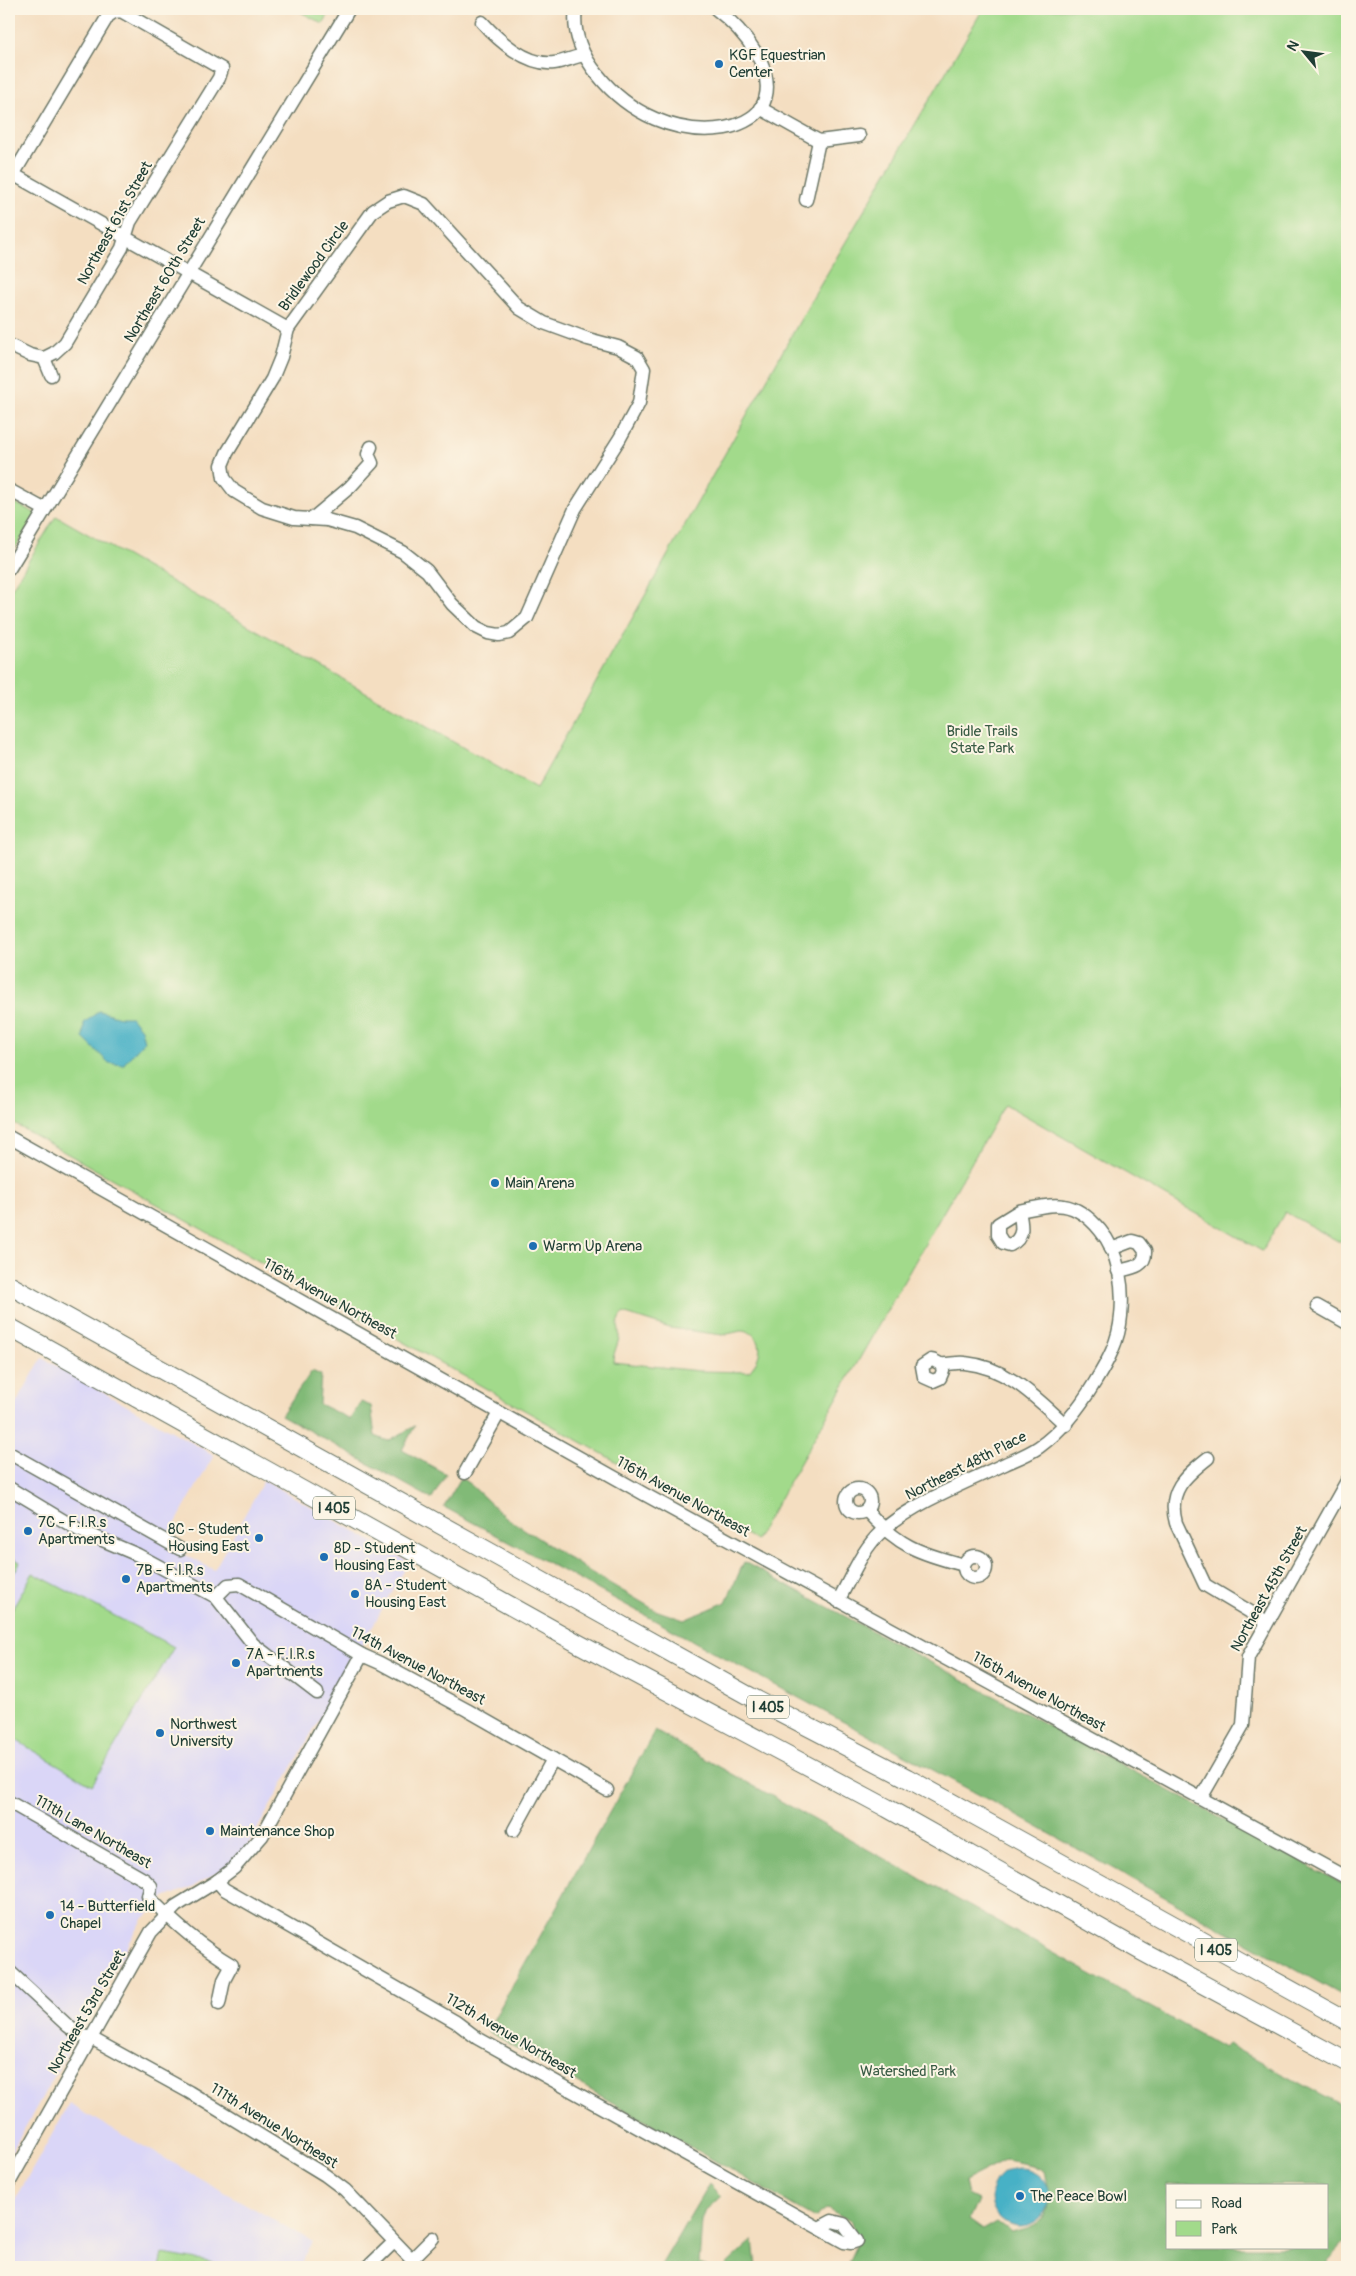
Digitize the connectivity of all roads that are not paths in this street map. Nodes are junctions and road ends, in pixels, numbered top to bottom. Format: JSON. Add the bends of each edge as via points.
{"nodes":[{"id":1,"x":350,"y":9,"type":"edge"},
{"id":2,"x":576,"y":9,"type":"edge"},
{"id":3,"x":716,"y":9,"type":"edge"},
{"id":4,"x":482,"y":22,"type":"dead end"},
{"id":5,"x":584,"y":54,"type":"junction"},
{"id":6,"x":760,"y":108,"type":"junction"},
{"id":7,"x":859,"y":136,"type":"dead end"},
{"id":8,"x":819,"y":141,"type":"junction"},
{"id":9,"x":11,"y":173,"type":"edge"},
{"id":10,"x":806,"y":200,"type":"dead end"},
{"id":11,"x":125,"y":238,"type":"junction"},
{"id":12,"x":190,"y":273,"type":"junction"},
{"id":13,"x":288,"y":329,"type":"junction"},
{"id":14,"x":9,"y":345,"type":"edge"},
{"id":15,"x":44,"y":358,"type":"junction"},
{"id":16,"x":51,"y":375,"type":"dead end"},
{"id":17,"x":371,"y":447,"type":"dead end"},
{"id":18,"x":9,"y":490,"type":"edge"},
{"id":19,"x":44,"y":509,"type":"junction"},
{"id":20,"x":312,"y":519,"type":"junction"},
{"id":21,"x":9,"y":569,"type":"edge"},
{"id":22,"x":9,"y":1137,"type":"edge"},
{"id":23,"x":1019,"y":1211,"type":"dead end"},
{"id":24,"x":1115,"y":1259,"type":"junction"},
{"id":25,"x":9,"y":1285,"type":"edge"},
{"id":26,"x":1317,"y":1306,"type":"dead end"},
{"id":27,"x":1347,"y":1323,"type":"edge"},
{"id":28,"x":9,"y":1327,"type":"edge"},
{"id":29,"x":941,"y":1364,"type":"dead end"},
{"id":30,"x":499,"y":1413,"type":"junction"},
{"id":31,"x":1066,"y":1425,"type":"junction"},
{"id":32,"x":9,"y":1452,"type":"edge"},
{"id":33,"x":1208,"y":1458,"type":"dead end"},
{"id":34,"x":465,"y":1473,"type":"dead end"},
{"id":35,"x":1347,"y":1481,"type":"edge"},
{"id":36,"x":9,"y":1488,"type":"edge"},
{"id":37,"x":866,"y":1510,"type":"dead end"},
{"id":38,"x":883,"y":1529,"type":"junction"},
{"id":39,"x":180,"y":1549,"type":"dead end"},
{"id":40,"x":964,"y":1565,"type":"dead end"},
{"id":41,"x":216,"y":1597,"type":"junction"},
{"id":42,"x":838,"y":1601,"type":"junction"},
{"id":43,"x":1267,"y":1622,"type":"junction"},
{"id":44,"x":362,"y":1655,"type":"junction"},
{"id":45,"x":317,"y":1693,"type":"dead end"},
{"id":46,"x":553,"y":1759,"type":"junction"},
{"id":47,"x":607,"y":1790,"type":"dead end"},
{"id":48,"x":1201,"y":1798,"type":"junction"},
{"id":49,"x":9,"y":1802,"type":"edge"},
{"id":50,"x":514,"y":1830,"type":"dead end"},
{"id":51,"x":1347,"y":1878,"type":"edge"},
{"id":52,"x":217,"y":1881,"type":"junction"},
{"id":53,"x":166,"y":1914,"type":"junction"},
{"id":54,"x":9,"y":1971,"type":"edge"},
{"id":55,"x":220,"y":2004,"type":"dead end"},
{"id":56,"x":1347,"y":2021,"type":"edge"},
{"id":57,"x":91,"y":2038,"type":"junction"},
{"id":58,"x":1347,"y":2062,"type":"edge"},
{"id":59,"x":11,"y":2175,"type":"edge"},
{"id":60,"x":819,"y":2228,"type":"dead end"},
{"id":61,"x":433,"y":2238,"type":"dead end"},
{"id":62,"x":394,"y":2242,"type":"junction"},
{"id":63,"x":416,"y":2263,"type":"edge"},
{"id":64,"x":368,"y":2267,"type":"edge"}],
"edges":[{"from":1,"to":12,"type":"street","name":"Northeast 60th Street"},
{"from":2,"to":5,"type":"street","via":[[577,33]]},
{"from":3,"to":6,"type":"street","via":[[732,21],[758,55],[766,91]]},
{"from":4,"to":5,"type":"street","via":[[497,39],[539,62],[554,63]]},
{"from":5,"to":6,"type":"street","via":[[608,88],[658,121],[690,130],[711,130],[734,127]]},
{"from":6,"to":8,"type":"street"},
{"from":7,"to":8,"type":"street"},
{"from":8,"to":10,"type":"street"},
{"from":9,"to":11,"type":"street"},
{"from":9,"to":11,"type":"street","name":"Northeast 61st Street","via":[[108,16],[114,12],[121,12],[222,69],[130,222]]},
{"from":11,"to":12,"type":"street"},
{"from":11,"to":15,"type":"street","name":"Northeast 61st Street","via":[[65,343]]},
{"from":12,"to":13,"type":"street"},
{"from":12,"to":19,"type":"street","name":"Northeast 60th Street"},
{"from":13,"to":20,"type":"street","name":"Bridlewood Circle","via":[[272,379],[222,465],[224,478],[234,491],[262,508],[294,518]]},
{"from":13,"to":20,"type":"street","name":"Bridlewood Circle","via":[[373,211],[404,196],[424,204],[519,308],[544,323],[618,347],[637,357],[644,369],[639,403],[630,421],[575,509],[527,618],[509,633],[488,633],[476,626],[452,604],[427,571],[402,552],[356,528]]},
{"from":14,"to":15,"type":"street"},
{"from":15,"to":16,"type":"street"},
{"from":17,"to":20,"type":"street","via":[[368,454],[372,463],[350,487]]},
{"from":18,"to":19,"type":"street"},
{"from":19,"to":21,"type":"street","name":"Northeast 60th Street"},
{"from":22,"to":30,"type":"street","name":"116th Avenue Northeast"},
{"from":23,"to":24,"type":"street","via":[[1052,1204],[1079,1210],[1102,1232]]},
{"from":24,"to":24,"type":"street","via":[[1140,1265],[1146,1251],[1136,1242]]},
{"from":24,"to":31,"type":"street","name":"Northeast 48th Place","via":[[1123,1303],[1119,1333],[1108,1361]]},
{"from":25,"to":56,"type":"highway","number":"I 405","via":[[747,1696],[907,1778]]},
{"from":26,"to":27,"type":"street"},
{"from":28,"to":58,"type":"highway","number":"I 405","via":[[579,1644],[887,1808]]},
{"from":29,"to":31,"type":"street","via":[[966,1363],[1009,1377]]},
{"from":30,"to":34,"type":"street"},
{"from":30,"to":42,"type":"street","name":"116th Avenue Northeast"},
{"from":31,"to":38,"type":"street","name":"Northeast 48th Place","via":[[1038,1448],[933,1498]]},
{"from":32,"to":39,"type":"street"},
{"from":33,"to":43,"type":"street","via":[[1180,1484],[1175,1494],[1173,1512],[1176,1523],[1205,1585]]},
{"from":35,"to":43,"type":"street","name":"Northeast 45th Street"},
{"from":36,"to":41,"type":"street","via":[[79,1530],[138,1554]]},
{"from":37,"to":38,"type":"street"},
{"from":38,"to":40,"type":"street","via":[[897,1541],[921,1553]]},
{"from":38,"to":42,"type":"street","name":"Northeast 48th Place","via":[[870,1542]]},
{"from":41,"to":44,"type":"street","name":"114th Avenue Northeast","via":[[228,1585],[239,1584]]},
{"from":41,"to":45,"type":"street","via":[[253,1644]]},
{"from":42,"to":48,"type":"street","name":"116th Avenue Northeast"},
{"from":43,"to":48,"type":"street","name":"Northeast 45th Street","via":[[1246,1664],[1243,1726]]},
{"from":44,"to":46,"type":"street","name":"114th Avenue Northeast"},
{"from":44,"to":52,"type":"street","name":"Northeast 53rd Street","via":[[262,1836],[234,1868]]},
{"from":46,"to":47,"type":"street","name":"114th Avenue Northeast"},
{"from":46,"to":50,"type":"street"},
{"from":48,"to":51,"type":"street","name":"116th Avenue Northeast"},
{"from":49,"to":53,"type":"street","name":"111th Lane Northeast","via":[[146,1880],[151,1886],[148,1896]]},
{"from":52,"to":53,"type":"street","name":"Northeast 53rd Street"},
{"from":52,"to":60,"type":"street","name":"112th Avenue Northeast","via":[[224,1889],[456,2022],[477,2038]]},
{"from":53,"to":55,"type":"street","name":"111th Lane Northeast","via":[[200,1946],[232,1966],[224,1980]]},
{"from":53,"to":57,"type":"street","name":"Northeast 53rd Street","via":[[151,1932]]},
{"from":54,"to":57,"type":"street","name":"111th Avenue Northeast","via":[[68,2026]]},
{"from":57,"to":59,"type":"street","name":"Northeast 53rd Street"},
{"from":57,"to":62,"type":"street","name":"111th Avenue Northeast","via":[[189,2092],[325,2175],[345,2190]]},
{"from":61,"to":63,"type":"street"},
{"from":62,"to":63,"type":"street","name":"111th Avenue Northeast"},
{"from":62,"to":64,"type":"street"}]}
